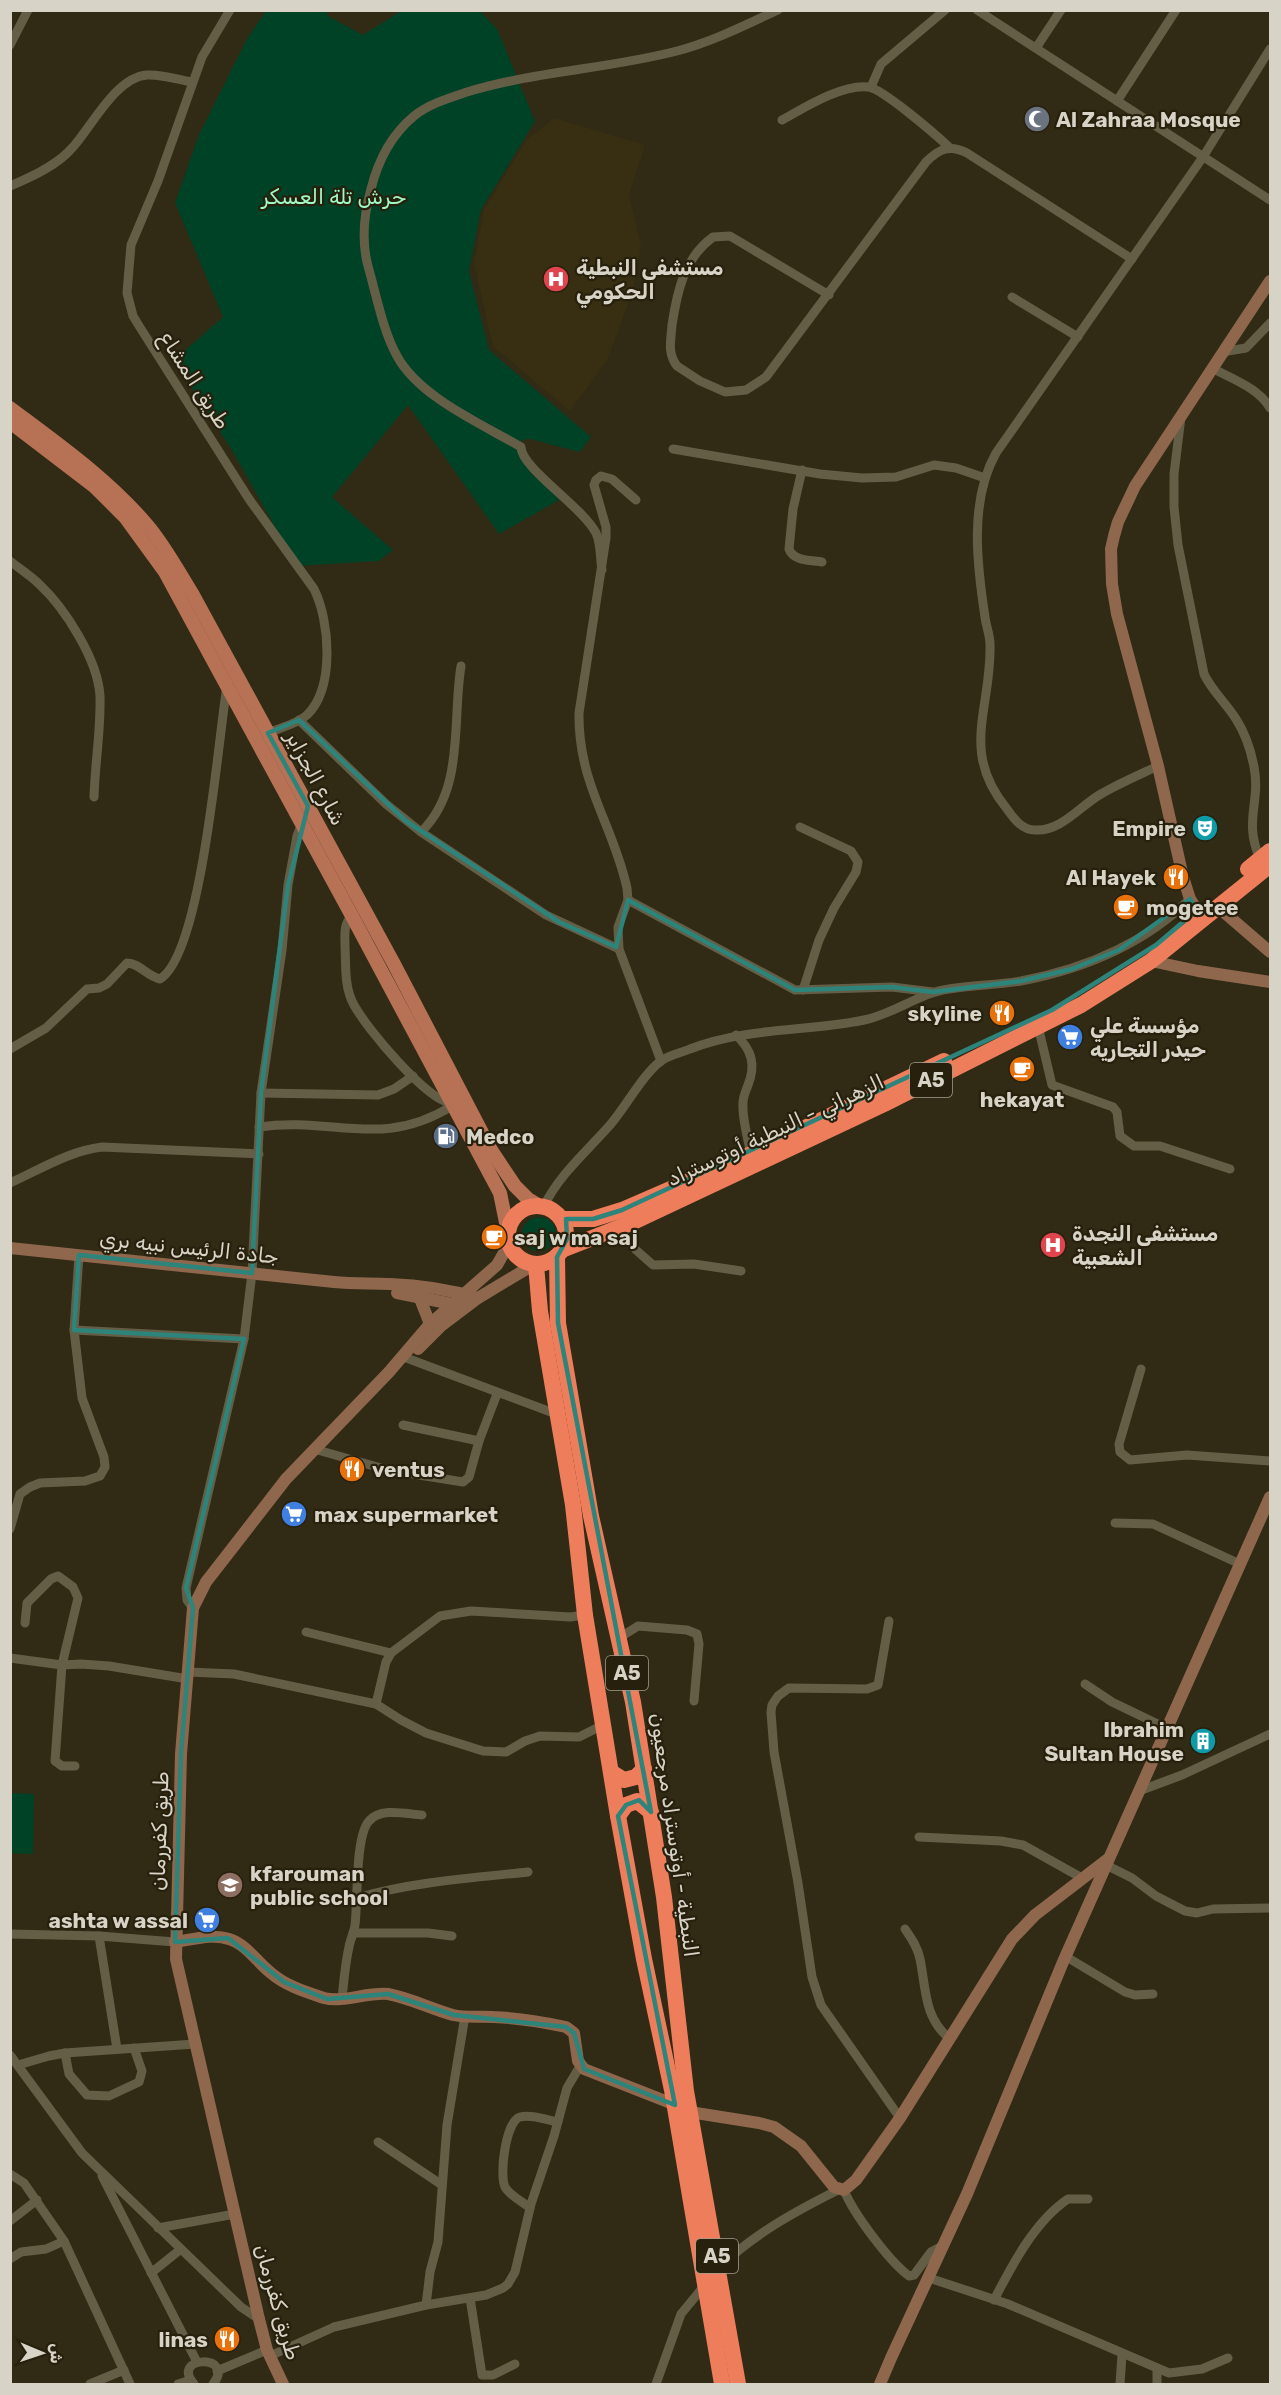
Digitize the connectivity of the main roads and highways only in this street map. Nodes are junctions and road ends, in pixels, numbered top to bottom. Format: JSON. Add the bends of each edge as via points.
{"nodes":[{"id":1,"x":10,"y":408,"type":"edge"},
{"id":2,"x":10,"y":422,"type":"edge"},
{"id":3,"x":1267,"y":858,"type":"edge"},
{"id":4,"x":541,"y":1206,"type":"junction"},
{"id":5,"x":563,"y":1219,"type":"junction"},
{"id":6,"x":508,"y":1234,"type":"junction"},
{"id":7,"x":560,"y":1253,"type":"junction"},
{"id":8,"x":534,"y":1265,"type":"junction"},
{"id":9,"x":645,"y":1768,"type":"junction"},
{"id":10,"x":611,"y":1772,"type":"junction"},
{"id":11,"x":651,"y":1812,"type":"junction"},
{"id":12,"x":618,"y":1816,"type":"junction"},
{"id":13,"x":679,"y":2091,"type":"junction"},
{"id":14,"x":686,"y":2130,"type":"junction"},
{"id":15,"x":722,"y":2385,"type":"edge"},
{"id":16,"x":738,"y":2385,"type":"edge"}],
"edges":[{"from":1,"to":4,"type":"main road","name":"شارع الجزاير","via":[[85,464],[148,526],[194,595],[491,1150],[515,1186]]},
{"from":2,"to":6,"type":"main road","name":"شارع الجزاير","via":[[95,487],[125,517],[170,580],[500,1193]]},
{"from":3,"to":5,"type":"highway","name":"الزهراني - النبطية أوتوستراد","number":"A5","via":[[1194,904],[1156,945],[1052,1010],[751,1154],[622,1210],[593,1219]]},
{"from":3,"to":7,"type":"highway","name":"الزهراني - النبطية أوتوستراد","number":"A5","via":[[1218,907],[1151,961],[1081,1005],[884,1104]]},
{"from":4,"to":5,"type":"highway"},
{"from":4,"to":6,"type":"highway","via":[[518,1212]]},
{"from":5,"to":7,"type":"highway","number":"A5","via":[[567,1239]]},
{"from":6,"to":8,"type":"highway","via":[[512,1250],[521,1260]]},
{"from":7,"to":8,"type":"highway","number":"A5"},
{"from":7,"to":9,"type":"highway","name":"النبطية - أوتوستراد مرجعيون","number":"A5","via":[[558,1323],[562,1351],[591,1516]]},
{"from":8,"to":10,"type":"highway","name":"النبطية - أوتوستراد مرجعيون","number":"A5"},
{"from":9,"to":10,"type":"highway","via":[[636,1777],[624,1780]]},
{"from":9,"to":11,"type":"highway","name":"النبطية - أوتوستراد مرجعيون","number":"A5"},
{"from":10,"to":12,"type":"highway","name":"النبطية - أوتوستراد مرجعيون","number":"A5"},
{"from":11,"to":12,"type":"highway","via":[[637,1801],[626,1805]]},
{"from":11,"to":13,"type":"highway","name":"النبطية - أوتوستراد مرجعيون","number":"A5","via":[[664,1896]]},
{"from":12,"to":13,"type":"highway","name":"النبطية - أوتوستراد مرجعيون","number":"A5","via":[[646,1970]]},
{"from":13,"to":14,"type":"highway","name":"النبطية - أوتوستراد مرجعيون","number":"A5"},
{"from":14,"to":15,"type":"highway","name":"النبطية - أوتوستراد مرجعيون","number":"A5"},
{"from":14,"to":16,"type":"highway","name":"النبطية - أوتوستراد مرجعيون","number":"A5","via":[[719,2268]]}]}
